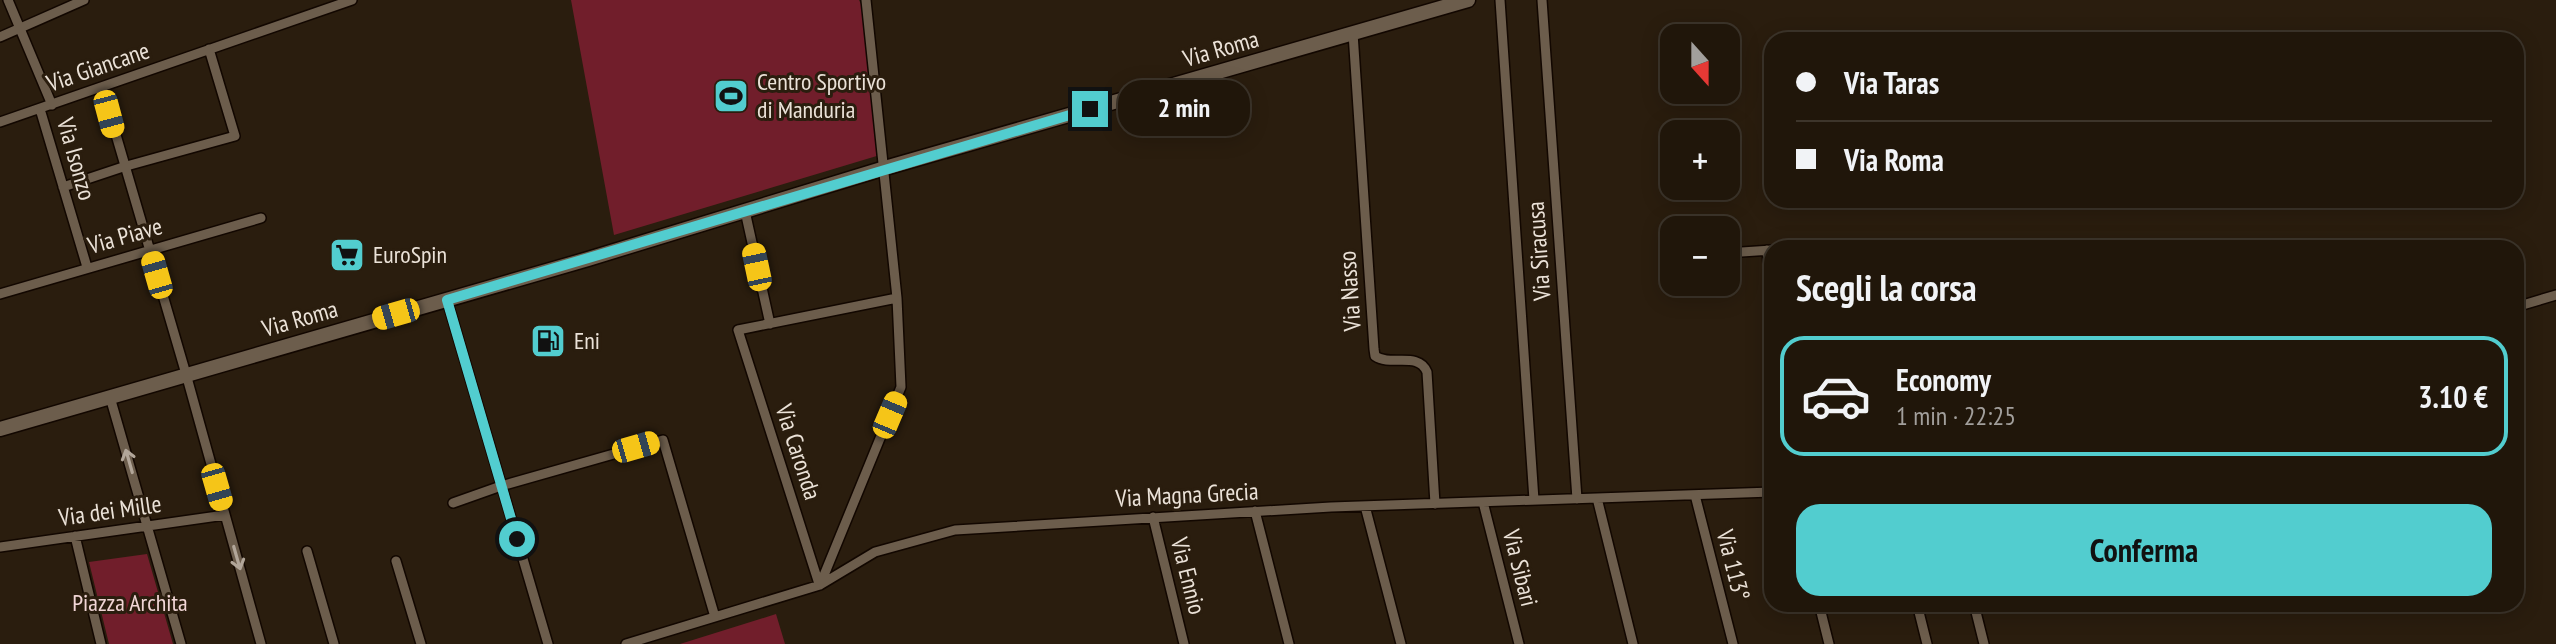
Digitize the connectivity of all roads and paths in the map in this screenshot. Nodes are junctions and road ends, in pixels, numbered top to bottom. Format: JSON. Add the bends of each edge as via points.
{"nodes":[{"id":1,"x":8,"y":0,"type":"edge"},
{"id":2,"x":84,"y":0,"type":"edge"},
{"id":3,"x":352,"y":0,"type":"edge"},
{"id":4,"x":866,"y":0,"type":"edge"},
{"id":5,"x":1468,"y":0,"type":"edge"},
{"id":6,"x":1500,"y":0,"type":"edge"},
{"id":7,"x":1542,"y":0,"type":"edge"},
{"id":8,"x":20,"y":28,"type":"junction"},
{"id":9,"x":1353,"y":33,"type":"junction"},
{"id":10,"x":0,"y":37,"type":"edge"},
{"id":11,"x":209,"y":49,"type":"junction"},
{"id":12,"x":102,"y":87,"type":"junction"},
{"id":13,"x":52,"y":105,"type":"junction"},
{"id":14,"x":40,"y":109,"type":"junction"},
{"id":15,"x":0,"y":122,"type":"edge"},
{"id":16,"x":123,"y":167,"type":"junction"},
{"id":17,"x":885,"y":168,"type":"junction"},
{"id":18,"x":63,"y":187,"type":"junction"},
{"id":19,"x":745,"y":211,"type":"junction"},
{"id":20,"x":261,"y":218,"type":"dead end"},
{"id":21,"x":149,"y":250,"type":"junction"},
{"id":22,"x":1764,"y":250,"type":"edge"},
{"id":23,"x":1740,"y":252,"type":"edge"},
{"id":24,"x":87,"y":267,"type":"junction"},
{"id":25,"x":0,"y":294,"type":"edge"},
{"id":26,"x":2556,"y":295,"type":"edge"},
{"id":27,"x":897,"y":298,"type":"junction"},
{"id":28,"x":447,"y":300,"type":"junction"},
{"id":29,"x":2524,"y":305,"type":"edge"},
{"id":30,"x":770,"y":324,"type":"junction"},
{"id":31,"x":186,"y":374,"type":"junction"},
{"id":32,"x":110,"y":397,"type":"junction"},
{"id":33,"x":0,"y":429,"type":"edge"},
{"id":34,"x":501,"y":486,"type":"junction"},
{"id":35,"x":1764,"y":492,"type":"edge"},
{"id":36,"x":1695,"y":495,"type":"junction"},
{"id":37,"x":1597,"y":498,"type":"junction"},
{"id":38,"x":1577,"y":499,"type":"junction"},
{"id":39,"x":1534,"y":500,"type":"junction"},
{"id":40,"x":1483,"y":502,"type":"junction"},
{"id":41,"x":453,"y":503,"type":"dead end"},
{"id":42,"x":1435,"y":504,"type":"junction"},
{"id":43,"x":1365,"y":506,"type":"junction"},
{"id":44,"x":1255,"y":511,"type":"junction"},
{"id":45,"x":225,"y":515,"type":"junction"},
{"id":46,"x":1153,"y":517,"type":"junction"},
{"id":47,"x":147,"y":526,"type":"junction"},
{"id":48,"x":75,"y":536,"type":"junction"},
{"id":49,"x":0,"y":547,"type":"edge"},
{"id":50,"x":307,"y":551,"type":"dead end"},
{"id":51,"x":396,"y":561,"type":"dead end"},
{"id":52,"x":820,"y":585,"type":"junction"},
{"id":53,"x":1821,"y":612,"type":"edge"},
{"id":54,"x":1919,"y":612,"type":"edge"},
{"id":55,"x":1976,"y":612,"type":"edge"},
{"id":56,"x":715,"y":617,"type":"junction"},
{"id":57,"x":101,"y":644,"type":"edge"},
{"id":58,"x":181,"y":644,"type":"edge"},
{"id":59,"x":261,"y":644,"type":"edge"},
{"id":60,"x":334,"y":644,"type":"edge"},
{"id":61,"x":421,"y":644,"type":"edge"},
{"id":62,"x":548,"y":644,"type":"edge"},
{"id":63,"x":626,"y":644,"type":"edge"},
{"id":64,"x":1184,"y":644,"type":"edge"},
{"id":65,"x":1289,"y":644,"type":"edge"},
{"id":66,"x":1401,"y":644,"type":"edge"},
{"id":67,"x":1519,"y":644,"type":"edge"},
{"id":68,"x":1633,"y":644,"type":"edge"},
{"id":69,"x":1733,"y":644,"type":"edge"},
{"id":70,"x":1829,"y":644,"type":"edge"},
{"id":71,"x":1927,"y":644,"type":"edge"},
{"id":72,"x":1984,"y":644,"type":"edge"}],
"edges":[{"from":1,"to":8,"type":"street"},
{"from":2,"to":8,"type":"street"},
{"from":3,"to":11,"type":"street","name":"Via Giancane"},
{"from":4,"to":17,"type":"street"},
{"from":5,"to":9,"type":"street","name":"Via Roma"},
{"from":6,"to":39,"type":"street"},
{"from":7,"to":38,"type":"street","name":"Via Siracusa"},
{"from":8,"to":10,"type":"street"},
{"from":8,"to":13,"type":"street"},
{"from":9,"to":17,"type":"street","name":"Via Roma"},
{"from":9,"to":42,"type":"street","name":"Via Nasso","via":[[1375,356],[1382,361],[1418,361],[1427,372]]},
{"from":11,"to":12,"type":"street","name":"Via Giancane"},
{"from":11,"to":16,"type":"street","via":[[235,136]]},
{"from":12,"to":13,"type":"street","name":"Via Giancane"},
{"from":12,"to":16,"type":"street"},
{"from":13,"to":14,"type":"street","name":"Via Giancane"},
{"from":14,"to":15,"type":"street","name":"Via Giancane"},
{"from":14,"to":18,"type":"street","name":"Via Isonzo"},
{"from":16,"to":18,"type":"street"},
{"from":16,"to":21,"type":"street"},
{"from":17,"to":19,"type":"street","name":"Via Roma"},
{"from":17,"to":27,"type":"street"},
{"from":18,"to":24,"type":"street","name":"Via Isonzo"},
{"from":19,"to":28,"type":"street","name":"Via Roma"},
{"from":19,"to":30,"type":"street"},
{"from":20,"to":21,"type":"street","name":"Via Piave"},
{"from":21,"to":24,"type":"street","name":"Via Piave"},
{"from":21,"to":31,"type":"street"},
{"from":22,"to":23,"type":"street"},
{"from":24,"to":25,"type":"street","name":"Via Piave"},
{"from":26,"to":29,"type":"street"},
{"from":27,"to":30,"type":"street"},
{"from":27,"to":52,"type":"street","via":[[901,387]]},
{"from":28,"to":31,"type":"street","name":"Via Roma"},
{"from":28,"to":34,"type":"street"},
{"from":30,"to":52,"type":"street","name":"Via Caronda","via":[[738,330]]},
{"from":31,"to":32,"type":"street","name":"Via Roma"},
{"from":31,"to":45,"type":"street"},
{"from":32,"to":33,"type":"street","name":"Via Roma"},
{"from":47,"to":32,"type":"street","one_way":true},
{"from":34,"to":41,"type":"street"},
{"from":34,"to":56,"type":"street","via":[[663,440]]},
{"from":34,"to":62,"type":"street"},
{"from":35,"to":36,"type":"street","name":"Via Magna Grecia"},
{"from":36,"to":37,"type":"street","name":"Via Magna Grecia"},
{"from":36,"to":69,"type":"street","name":"Via 113°"},
{"from":37,"to":38,"type":"street","name":"Via Magna Grecia"},
{"from":37,"to":68,"type":"street"},
{"from":38,"to":39,"type":"street","name":"Via Magna Grecia"},
{"from":39,"to":40,"type":"street","name":"Via Magna Grecia"},
{"from":40,"to":42,"type":"street","name":"Via Magna Grecia"},
{"from":40,"to":67,"type":"street","name":"Via Sibari"},
{"from":42,"to":43,"type":"street","name":"Via Magna Grecia"},
{"from":43,"to":44,"type":"street","name":"Via Magna Grecia"},
{"from":43,"to":66,"type":"street"},
{"from":44,"to":46,"type":"street","name":"Via Magna Grecia"},
{"from":44,"to":65,"type":"street"},
{"from":45,"to":47,"type":"street","name":"Via dei Mille"},
{"from":45,"to":59,"type":"street","one_way":true},
{"from":46,"to":52,"type":"street","name":"Via Magna Grecia","via":[[955,530],[875,552]]},
{"from":46,"to":64,"type":"street","name":"Via Ennio"},
{"from":47,"to":48,"type":"street","name":"Via dei Mille"},
{"from":47,"to":58,"type":"street"},
{"from":48,"to":49,"type":"street","name":"Via dei Mille"},
{"from":48,"to":57,"type":"street"},
{"from":50,"to":60,"type":"street"},
{"from":51,"to":61,"type":"street"},
{"from":52,"to":56,"type":"street","name":"Via Magna Grecia"},
{"from":53,"to":70,"type":"street"},
{"from":54,"to":71,"type":"street"},
{"from":55,"to":72,"type":"street"},
{"from":56,"to":63,"type":"street","name":"Via Magna Grecia"}]}
